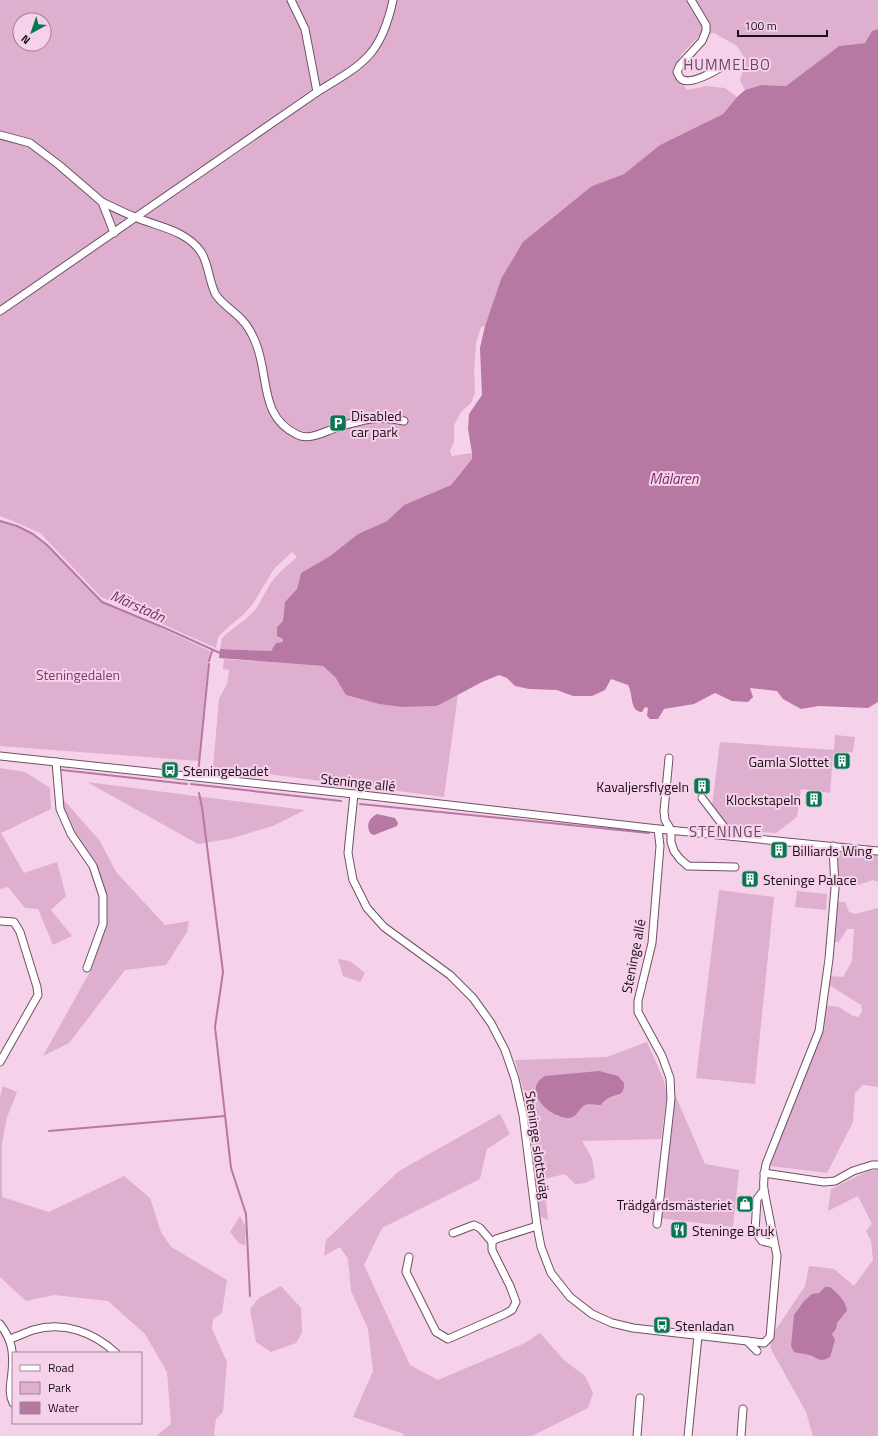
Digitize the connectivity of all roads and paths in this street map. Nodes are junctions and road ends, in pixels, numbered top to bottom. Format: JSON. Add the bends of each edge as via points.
{"nodes":[{"id":1,"x":291,"y":0,"type":"edge"},
{"id":2,"x":393,"y":0,"type":"edge"},
{"id":3,"x":691,"y":0,"type":"edge"},
{"id":4,"x":723,"y":66,"type":"dead end"},
{"id":5,"x":317,"y":92,"type":"junction"},
{"id":6,"x":0,"y":135,"type":"edge"},
{"id":7,"x":102,"y":202,"type":"junction"},
{"id":8,"x":136,"y":218,"type":"junction"},
{"id":9,"x":114,"y":233,"type":"junction"},
{"id":10,"x":0,"y":311,"type":"edge"},
{"id":11,"x":404,"y":421,"type":"dead end"},
{"id":12,"x":0,"y":756,"type":"edge"},
{"id":13,"x":669,"y":758,"type":"dead end"},
{"id":14,"x":56,"y":762,"type":"junction"},
{"id":15,"x":354,"y":794,"type":"junction"},
{"id":16,"x":702,"y":798,"type":"dead end"},
{"id":17,"x":658,"y":829,"type":"junction"},
{"id":18,"x":671,"y":830,"type":"junction"},
{"id":19,"x":731,"y":836,"type":"junction"},
{"id":20,"x":833,"y":846,"type":"junction"},
{"id":21,"x":878,"y":851,"type":"edge"},
{"id":22,"x":735,"y":867,"type":"dead end"},
{"id":23,"x":0,"y":922,"type":"edge"},
{"id":24,"x":87,"y":968,"type":"dead end"},
{"id":25,"x":0,"y":1062,"type":"edge"},
{"id":26,"x":878,"y":1165,"type":"edge"},
{"id":27,"x":764,"y":1173,"type":"junction"},
{"id":28,"x":764,"y":1190,"type":"junction"},
{"id":29,"x":657,"y":1224,"type":"dead end"},
{"id":30,"x":537,"y":1226,"type":"junction"},
{"id":31,"x":453,"y":1233,"type":"dead end"},
{"id":32,"x":492,"y":1242,"type":"junction"},
{"id":33,"x":774,"y":1244,"type":"junction"},
{"id":34,"x":408,"y":1256,"type":"dead end"},
{"id":35,"x":0,"y":1324,"type":"edge"},
{"id":36,"x":698,"y":1336,"type":"junction"},
{"id":37,"x":10,"y":1339,"type":"junction"},
{"id":38,"x":747,"y":1341,"type":"junction"},
{"id":39,"x":757,"y":1351,"type":"dead end"},
{"id":40,"x":115,"y":1352,"type":"edge"},
{"id":41,"x":12,"y":1363,"type":"edge"},
{"id":42,"x":12,"y":1363,"type":"edge"},
{"id":43,"x":640,"y":1398,"type":"dead end"},
{"id":44,"x":12,"y":1400,"type":"edge"},
{"id":45,"x":743,"y":1409,"type":"dead end"},
{"id":46,"x":637,"y":1436,"type":"edge"},
{"id":47,"x":688,"y":1436,"type":"edge"},
{"id":48,"x":741,"y":1436,"type":"edge"}],
"edges":[{"from":1,"to":5,"type":"street","via":[[305,29]]},
{"from":2,"to":5,"type":"street","via":[[384,31],[367,59],[356,69]]},
{"from":3,"to":4,"type":"street","via":[[706,25],[706,32],[702,41],[680,65],[677,72],[679,78],[688,81]]},
{"from":5,"to":8,"type":"street"},
{"from":6,"to":7,"type":"street","via":[[30,143]]},
{"from":7,"to":8,"type":"street"},
{"from":7,"to":9,"type":"street"},
{"from":8,"to":9,"type":"street"},
{"from":8,"to":11,"type":"street","via":[[186,238],[201,253],[215,294],[243,321],[255,341],[268,402],[276,418],[286,428],[300,436],[314,436],[366,420],[378,418]]},
{"from":9,"to":10,"type":"street"},
{"from":12,"to":14,"type":"street","name":"Steninge allé"},
{"from":13,"to":18,"type":"street","via":[[664,810],[665,820]]},
{"from":14,"to":15,"type":"street","name":"Steninge allé"},
{"from":14,"to":24,"type":"street","via":[[60,809],[71,834],[92,866],[103,896],[103,924]]},
{"from":15,"to":17,"type":"street","name":"Steninge allé"},
{"from":15,"to":30,"type":"street","name":"Steninge slottsväg","via":[[348,853],[353,880],[367,908],[384,927],[450,975],[473,998],[491,1022],[505,1050],[523,1115]]},
{"from":16,"to":19,"type":"street"},
{"from":17,"to":18,"type":"street","name":"Steninge allé"},
{"from":17,"to":29,"type":"street","name":"Steninge allé","via":[[660,846],[652,943],[638,1001],[638,1012],[662,1056],[670,1078],[671,1099]]},
{"from":18,"to":19,"type":"street","name":"Steninge allé"},
{"from":18,"to":22,"type":"street","via":[[674,851],[688,866]]},
{"from":19,"to":20,"type":"street","name":"Steninge allé"},
{"from":20,"to":21,"type":"street","name":"Steninge allé"},
{"from":20,"to":27,"type":"street","via":[[835,888],[819,1031]]},
{"from":23,"to":25,"type":"street","via":[[14,922],[20,932],[38,994]]},
{"from":26,"to":27,"type":"street","via":[[853,1171],[835,1181],[824,1182]]},
{"from":27,"to":28,"type":"street","name":"Steninge slottsväg"},
{"from":28,"to":33,"type":"street","name":"Steninge slottsväg"},
{"from":28,"to":33,"type":"street","via":[[757,1199],[755,1231],[762,1241]]},
{"from":30,"to":32,"type":"street","via":[[496,1238]]},
{"from":30,"to":36,"type":"street","name":"Steninge slottsväg","via":[[541,1247],[551,1273],[570,1297],[592,1314],[612,1323],[633,1328]]},
{"from":31,"to":32,"type":"street","via":[[474,1225]]},
{"from":32,"to":34,"type":"street","via":[[492,1250],[516,1302],[512,1310],[505,1314],[448,1339],[436,1332],[406,1272]]},
{"from":33,"to":38,"type":"street","name":"Steninge slottsväg","via":[[777,1256],[770,1337],[764,1343]]},
{"from":35,"to":37,"type":"street"},
{"from":36,"to":38,"type":"street","name":"Steninge slottsväg"},
{"from":36,"to":47,"type":"street"},
{"from":37,"to":40,"type":"street","via":[[34,1330],[72,1328],[89,1334]]},
{"from":37,"to":41,"type":"street"},
{"from":38,"to":39,"type":"street"},
{"from":42,"to":44,"type":"street"},
{"from":43,"to":46,"type":"street"},
{"from":45,"to":48,"type":"street"}]}
